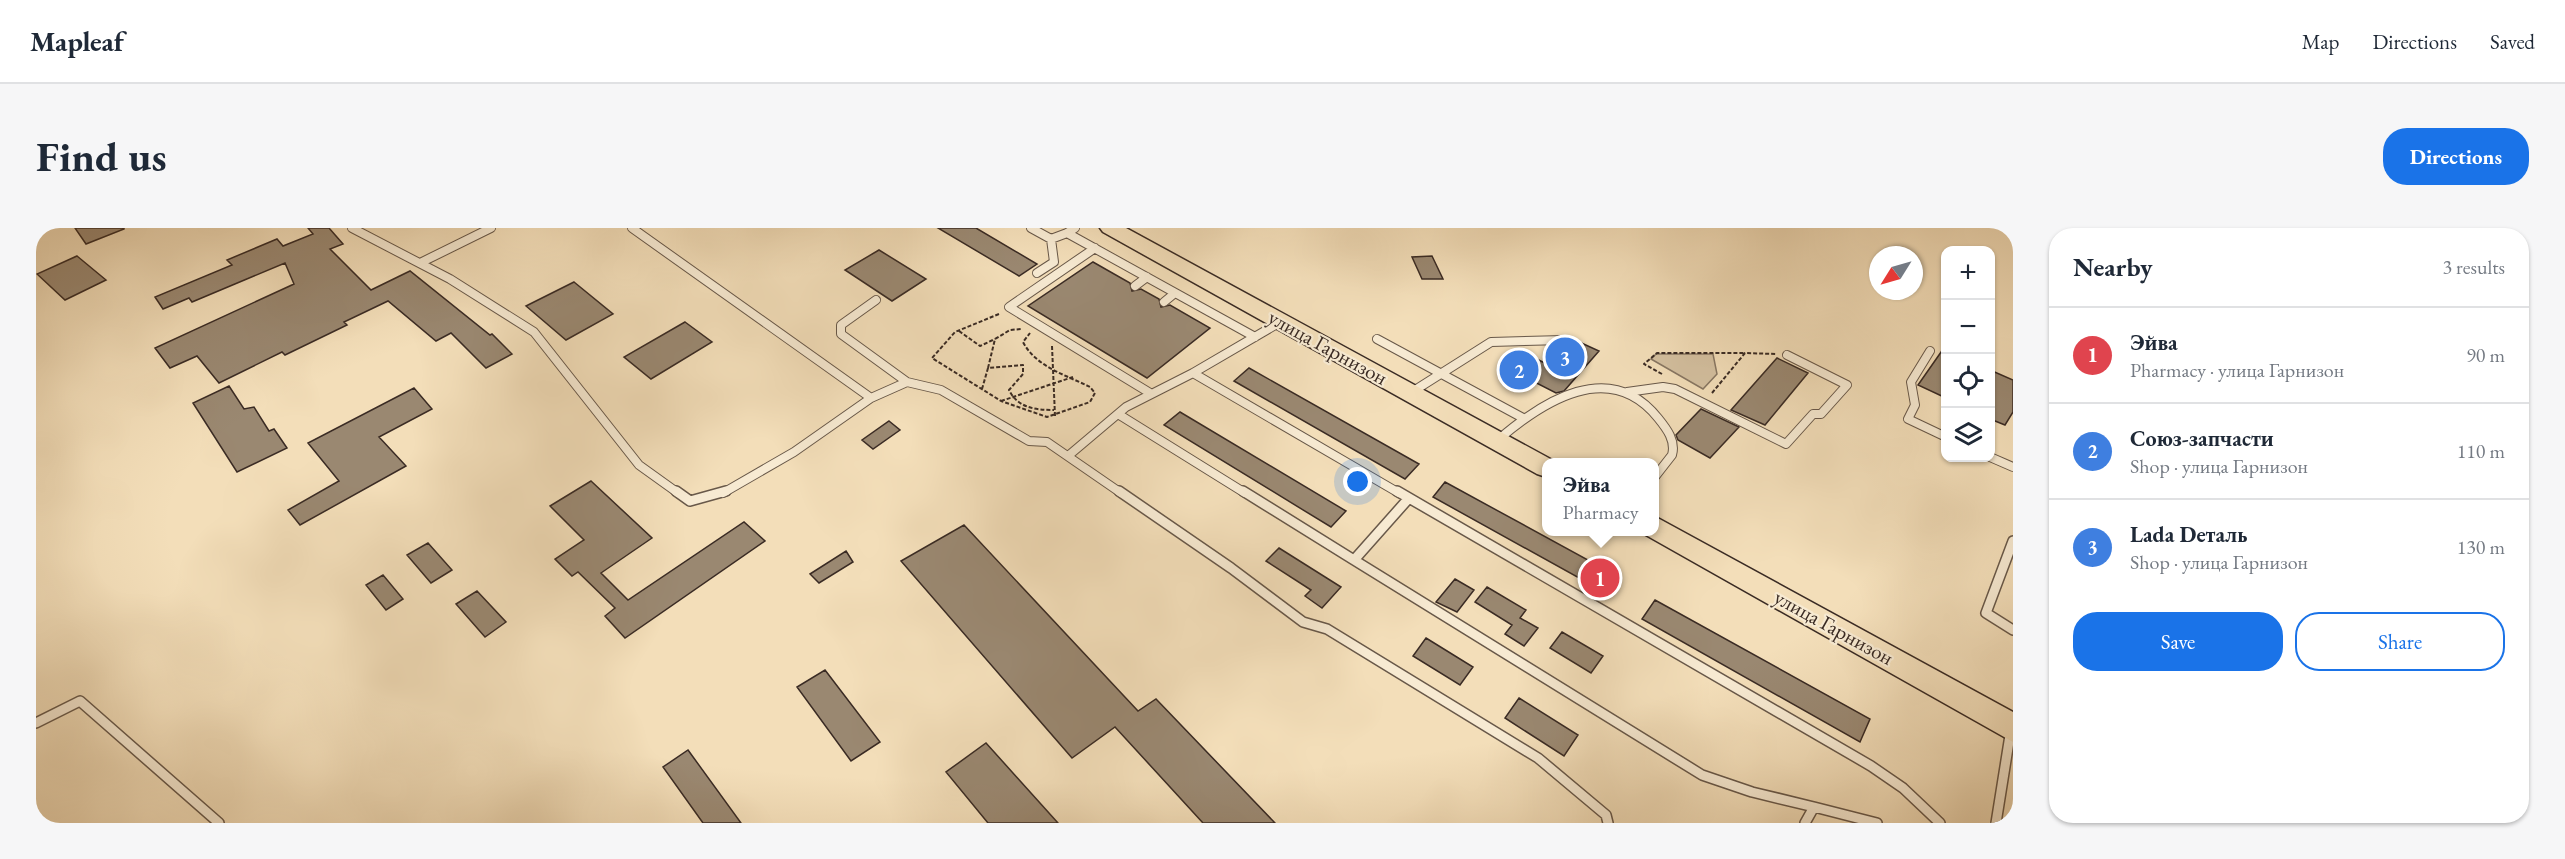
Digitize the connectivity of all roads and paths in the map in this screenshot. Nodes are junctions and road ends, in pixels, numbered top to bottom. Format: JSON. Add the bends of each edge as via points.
{"nodes":[{"id":1,"x":352,"y":228,"type":"edge"},
{"id":2,"x":491,"y":228,"type":"edge"},
{"id":3,"x":632,"y":228,"type":"edge"},
{"id":4,"x":1031,"y":228,"type":"edge"},
{"id":5,"x":1075,"y":228,"type":"edge"},
{"id":6,"x":1110,"y":228,"type":"edge"},
{"id":7,"x":1067,"y":233,"type":"junction"},
{"id":8,"x":1050,"y":239,"type":"junction"},
{"id":9,"x":1095,"y":248,"type":"junction"},
{"id":10,"x":420,"y":263,"type":"junction"},
{"id":11,"x":1037,"y":273,"type":"dead end"},
{"id":12,"x":1147,"y":277,"type":"junction"},
{"id":13,"x":1135,"y":286,"type":"dead end"},
{"id":14,"x":1175,"y":293,"type":"junction"},
{"id":15,"x":876,"y":300,"type":"dead end"},
{"id":16,"x":1164,"y":302,"type":"dead end"},
{"id":17,"x":1012,"y":309,"type":"junction"},
{"id":18,"x":1283,"y":321,"type":"junction"},
{"id":19,"x":1037,"y":326,"type":"junction"},
{"id":20,"x":959,"y":331,"type":"junction"},
{"id":21,"x":1052,"y":333,"type":"junction"},
{"id":22,"x":1255,"y":337,"type":"junction"},
{"id":23,"x":995,"y":339,"type":"junction"},
{"id":24,"x":1377,"y":339,"type":"dead end"},
{"id":25,"x":1564,"y":340,"type":"dead end"},
{"id":26,"x":1930,"y":351,"type":"dead end"},
{"id":27,"x":1746,"y":353,"type":"junction"},
{"id":28,"x":1787,"y":355,"type":"joint"},
{"id":29,"x":1051,"y":367,"type":"junction"},
{"id":30,"x":988,"y":368,"type":"junction"},
{"id":31,"x":1193,"y":373,"type":"junction"},
{"id":32,"x":1442,"y":373,"type":"junction"},
{"id":33,"x":1665,"y":376,"type":"dead end"},
{"id":34,"x":1073,"y":377,"type":"junction"},
{"id":35,"x":907,"y":382,"type":"junction"},
{"id":36,"x":1052,"y":384,"type":"junction"},
{"id":37,"x":982,"y":389,"type":"junction"},
{"id":38,"x":1627,"y":392,"type":"junction"},
{"id":39,"x":1150,"y":393,"type":"junction"},
{"id":40,"x":1411,"y":393,"type":"junction"},
{"id":41,"x":1012,"y":397,"type":"junction"},
{"id":42,"x":1708,"y":397,"type":"dead end"},
{"id":43,"x":871,"y":398,"type":"junction"},
{"id":44,"x":1000,"y":401,"type":"junction"},
{"id":45,"x":1054,"y":410,"type":"junction"},
{"id":46,"x":1118,"y":414,"type":"junction"},
{"id":47,"x":1055,"y":416,"type":"junction"},
{"id":48,"x":1523,"y":418,"type":"junction"},
{"id":49,"x":1941,"y":435,"type":"edge"},
{"id":50,"x":1497,"y":441,"type":"junction"},
{"id":51,"x":1068,"y":456,"type":"junction"},
{"id":52,"x":1995,"y":459,"type":"edge"},
{"id":53,"x":1542,"y":466,"type":"edge"},
{"id":54,"x":2013,"y":467,"type":"edge"},
{"id":55,"x":1659,"y":471,"type":"edge"},
{"id":56,"x":1409,"y":498,"type":"junction"},
{"id":57,"x":1659,"y":530,"type":"edge"},
{"id":58,"x":2013,"y":541,"type":"edge"},
{"id":59,"x":1354,"y":560,"type":"junction"},
{"id":60,"x":2013,"y":630,"type":"edge"},
{"id":61,"x":36,"y":723,"type":"edge"},
{"id":62,"x":2012,"y":727,"type":"edge"},
{"id":63,"x":1814,"y":807,"type":"junction"},
{"id":64,"x":219,"y":823,"type":"edge"},
{"id":65,"x":1608,"y":823,"type":"edge"},
{"id":66,"x":1805,"y":823,"type":"edge"},
{"id":67,"x":1877,"y":823,"type":"edge"},
{"id":68,"x":1940,"y":823,"type":"edge"},
{"id":69,"x":1996,"y":823,"type":"edge"}],
"edges":[{"from":1,"to":10,"type":"lane"},
{"from":2,"to":10,"type":"lane"},
{"from":3,"to":43,"type":"lane"},
{"from":4,"to":8,"type":"lane"},
{"from":5,"to":7,"type":"lane"},
{"from":6,"to":18,"type":"main road","name":"улица Гарнизон"},
{"from":7,"to":8,"type":"lane"},
{"from":7,"to":9,"type":"lane"},
{"from":8,"to":11,"type":"lane","via":[[1054,262]]},
{"from":9,"to":12,"type":"lane"},
{"from":9,"to":17,"type":"lane","via":[[1009,307]]},
{"from":10,"to":43,"type":"lane","via":[[534,332],[639,465],[690,501],[721,494],[794,452]]},
{"from":12,"to":13,"type":"lane"},
{"from":12,"to":14,"type":"lane"},
{"from":14,"to":16,"type":"lane"},
{"from":14,"to":22,"type":"lane"},
{"from":15,"to":35,"type":"lane","via":[[841,325],[841,334]]},
{"from":17,"to":19,"type":"lane"},
{"from":17,"to":20,"type":"path"},
{"from":18,"to":22,"type":"lane"},
{"from":18,"to":40,"type":"main road","name":"улица Гарнизон"},
{"from":19,"to":21,"type":"lane"},
{"from":19,"to":23,"type":"path","via":[[1010,330]]},
{"from":19,"to":29,"type":"path","via":[[1023,342],[1026,352]]},
{"from":20,"to":23,"type":"path","via":[[980,346]]},
{"from":20,"to":37,"type":"path","via":[[932,358]]},
{"from":21,"to":29,"type":"path"},
{"from":21,"to":39,"type":"lane"},
{"from":22,"to":31,"type":"lane"},
{"from":23,"to":30,"type":"path"},
{"from":24,"to":32,"type":"lane"},
{"from":25,"to":32,"type":"lane","via":[[1491,342]]},
{"from":26,"to":49,"type":"lane","via":[[1911,382],[1915,405],[1908,419]]},
{"from":27,"to":28,"type":"path"},
{"from":27,"to":33,"type":"path","via":[[1658,353],[1644,363]]},
{"from":27,"to":42,"type":"path"},
{"from":28,"to":38,"type":"lane","via":[[1847,386],[1821,414],[1813,414],[1786,444],[1675,389]]},
{"from":29,"to":34,"type":"path"},
{"from":29,"to":36,"type":"path"},
{"from":30,"to":37,"type":"path"},
{"from":30,"to":41,"type":"path","via":[[1023,365],[1023,374],[1009,390]]},
{"from":31,"to":39,"type":"lane"},
{"from":31,"to":56,"type":"lane"},
{"from":32,"to":40,"type":"lane"},
{"from":32,"to":48,"type":"lane"},
{"from":34,"to":36,"type":"path"},
{"from":34,"to":47,"type":"path","via":[[1095,393],[1090,402]]},
{"from":35,"to":43,"type":"lane"},
{"from":35,"to":51,"type":"lane","via":[[941,390],[1029,441],[1047,442]]},
{"from":36,"to":41,"type":"path"},
{"from":36,"to":45,"type":"path"},
{"from":37,"to":44,"type":"path"},
{"from":38,"to":48,"type":"lane","via":[[1591,389],[1553,401]]},
{"from":38,"to":55,"type":"lane","via":[[1646,402],[1672,438],[1673,453]]},
{"from":39,"to":46,"type":"lane"},
{"from":40,"to":50,"type":"main road","name":"улица Гарнизон"},
{"from":41,"to":44,"type":"path"},
{"from":41,"to":45,"type":"path","via":[[1028,408]]},
{"from":44,"to":47,"type":"path","via":[[1047,417]]},
{"from":45,"to":47,"type":"path"},
{"from":46,"to":51,"type":"lane"},
{"from":46,"to":59,"type":"lane"},
{"from":48,"to":50,"type":"lane"},
{"from":50,"to":53,"type":"main road","name":"улица Гарнизон"},
{"from":51,"to":65,"type":"lane","via":[[1303,622],[1327,629],[1538,758],[1606,815]]},
{"from":52,"to":54,"type":"lane"},
{"from":56,"to":59,"type":"lane"},
{"from":56,"to":68,"type":"lane","via":[[1871,766],[1903,788]]},
{"from":57,"to":62,"type":"main road","name":"улица Гарнизон"},
{"from":58,"to":60,"type":"lane","via":[[1986,613]]},
{"from":59,"to":63,"type":"lane","via":[[1702,775]]},
{"from":61,"to":64,"type":"lane","via":[[80,702]]},
{"from":62,"to":69,"type":"lane"},
{"from":63,"to":66,"type":"lane"},
{"from":63,"to":67,"type":"lane"}]}
